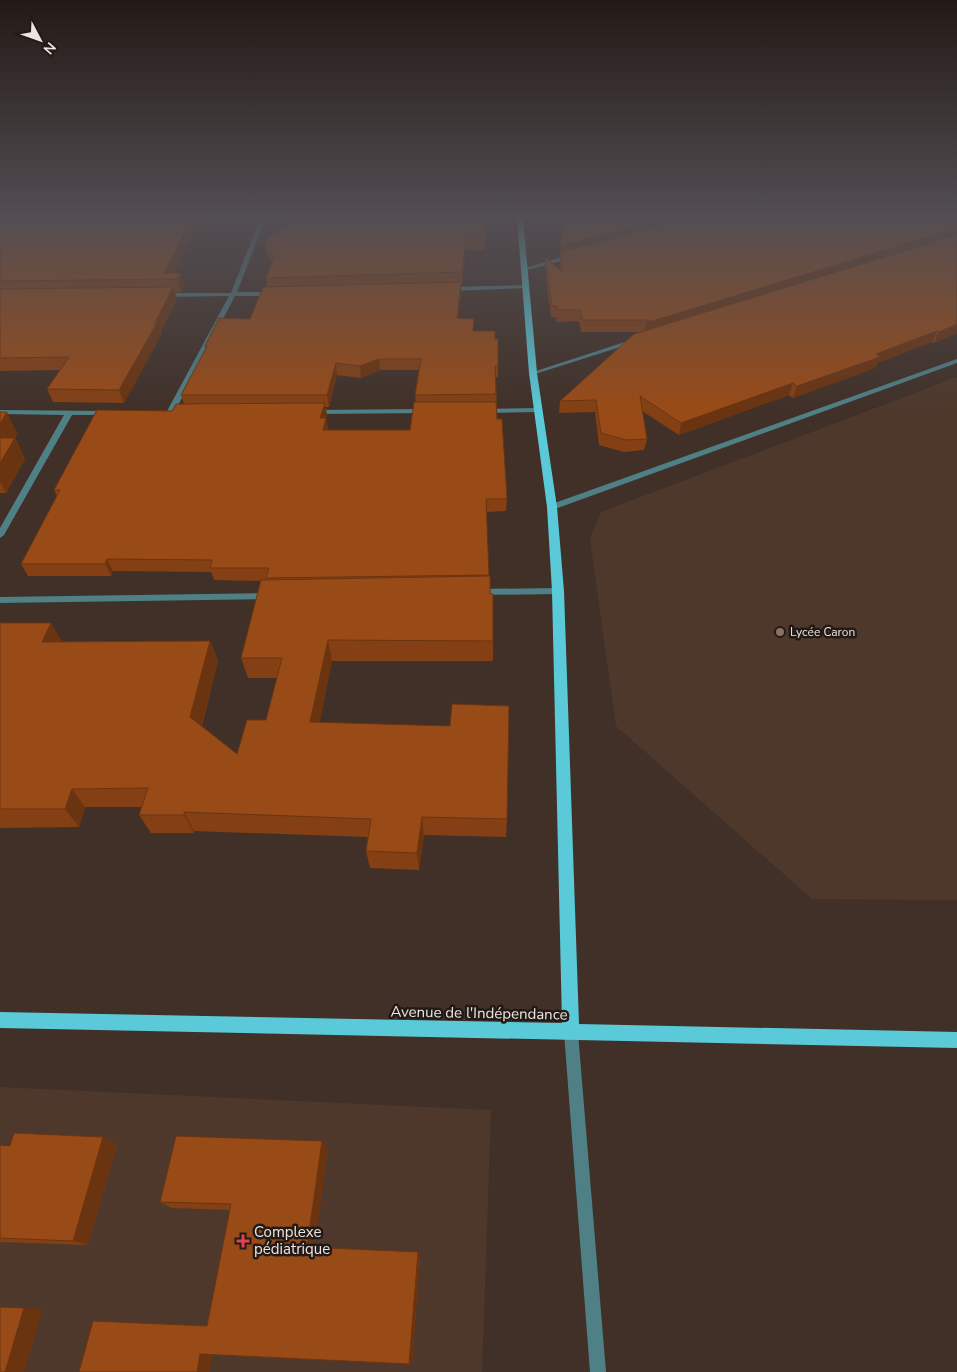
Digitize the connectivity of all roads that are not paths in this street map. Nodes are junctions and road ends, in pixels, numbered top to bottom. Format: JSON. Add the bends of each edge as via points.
{"nodes":[{"id":1,"x":237,"y":282,"type":"edge"},
{"id":2,"x":525,"y":282,"type":"edge"},
{"id":3,"x":525,"y":287,"type":"junction"},
{"id":4,"x":437,"y":290,"type":"edge"},
{"id":5,"x":281,"y":294,"type":"edge"},
{"id":6,"x":232,"y":295,"type":"junction"},
{"id":7,"x":155,"y":296,"type":"edge"},
{"id":8,"x":646,"y":337,"type":"edge"},
{"id":9,"x":957,"y":361,"type":"edge"},
{"id":10,"x":533,"y":373,"type":"junction"},
{"id":11,"x":538,"y":410,"type":"junction"},
{"id":12,"x":438,"y":411,"type":"edge"},
{"id":13,"x":478,"y":411,"type":"edge"},
{"id":14,"x":0,"y":412,"type":"edge"},
{"id":15,"x":309,"y":412,"type":"edge"},
{"id":16,"x":69,"y":413,"type":"junction"},
{"id":17,"x":115,"y":413,"type":"edge"},
{"id":18,"x":160,"y":413,"type":"edge"},
{"id":19,"x":170,"y":413,"type":"junction"},
{"id":20,"x":180,"y":413,"type":"edge"},
{"id":21,"x":552,"y":507,"type":"junction"},
{"id":22,"x":0,"y":535,"type":"edge"},
{"id":23,"x":558,"y":591,"type":"junction"},
{"id":24,"x":469,"y":592,"type":"edge"},
{"id":25,"x":281,"y":596,"type":"edge"},
{"id":26,"x":0,"y":600,"type":"edge"},
{"id":27,"x":0,"y":1020,"type":"edge"},
{"id":28,"x":571,"y":1032,"type":"junction"},
{"id":29,"x":957,"y":1040,"type":"edge"},
{"id":30,"x":598,"y":1372,"type":"edge"}],
"edges":[{"from":1,"to":6,"type":"street"},
{"from":2,"to":3,"type":"main road"},
{"from":3,"to":4,"type":"street"},
{"from":3,"to":10,"type":"main road"},
{"from":5,"to":6,"type":"street"},
{"from":6,"to":7,"type":"street"},
{"from":6,"to":19,"type":"street"},
{"from":8,"to":10,"type":"street"},
{"from":9,"to":21,"type":"street"},
{"from":10,"to":11,"type":"main road"},
{"from":11,"to":13,"type":"street"},
{"from":11,"to":21,"type":"main road"},
{"from":12,"to":15,"type":"street"},
{"from":14,"to":16,"type":"street"},
{"from":16,"to":17,"type":"street"},
{"from":16,"to":22,"type":"street"},
{"from":18,"to":19,"type":"street"},
{"from":19,"to":20,"type":"street"},
{"from":21,"to":23,"type":"main road"},
{"from":23,"to":24,"type":"street"},
{"from":23,"to":28,"type":"main road"},
{"from":25,"to":26,"type":"street"},
{"from":27,"to":28,"type":"main road","name":"Avenue de l'Indépendance"},
{"from":28,"to":29,"type":"main road","name":"Avenue de l'Indépendance"},
{"from":28,"to":30,"type":"street"}]}
